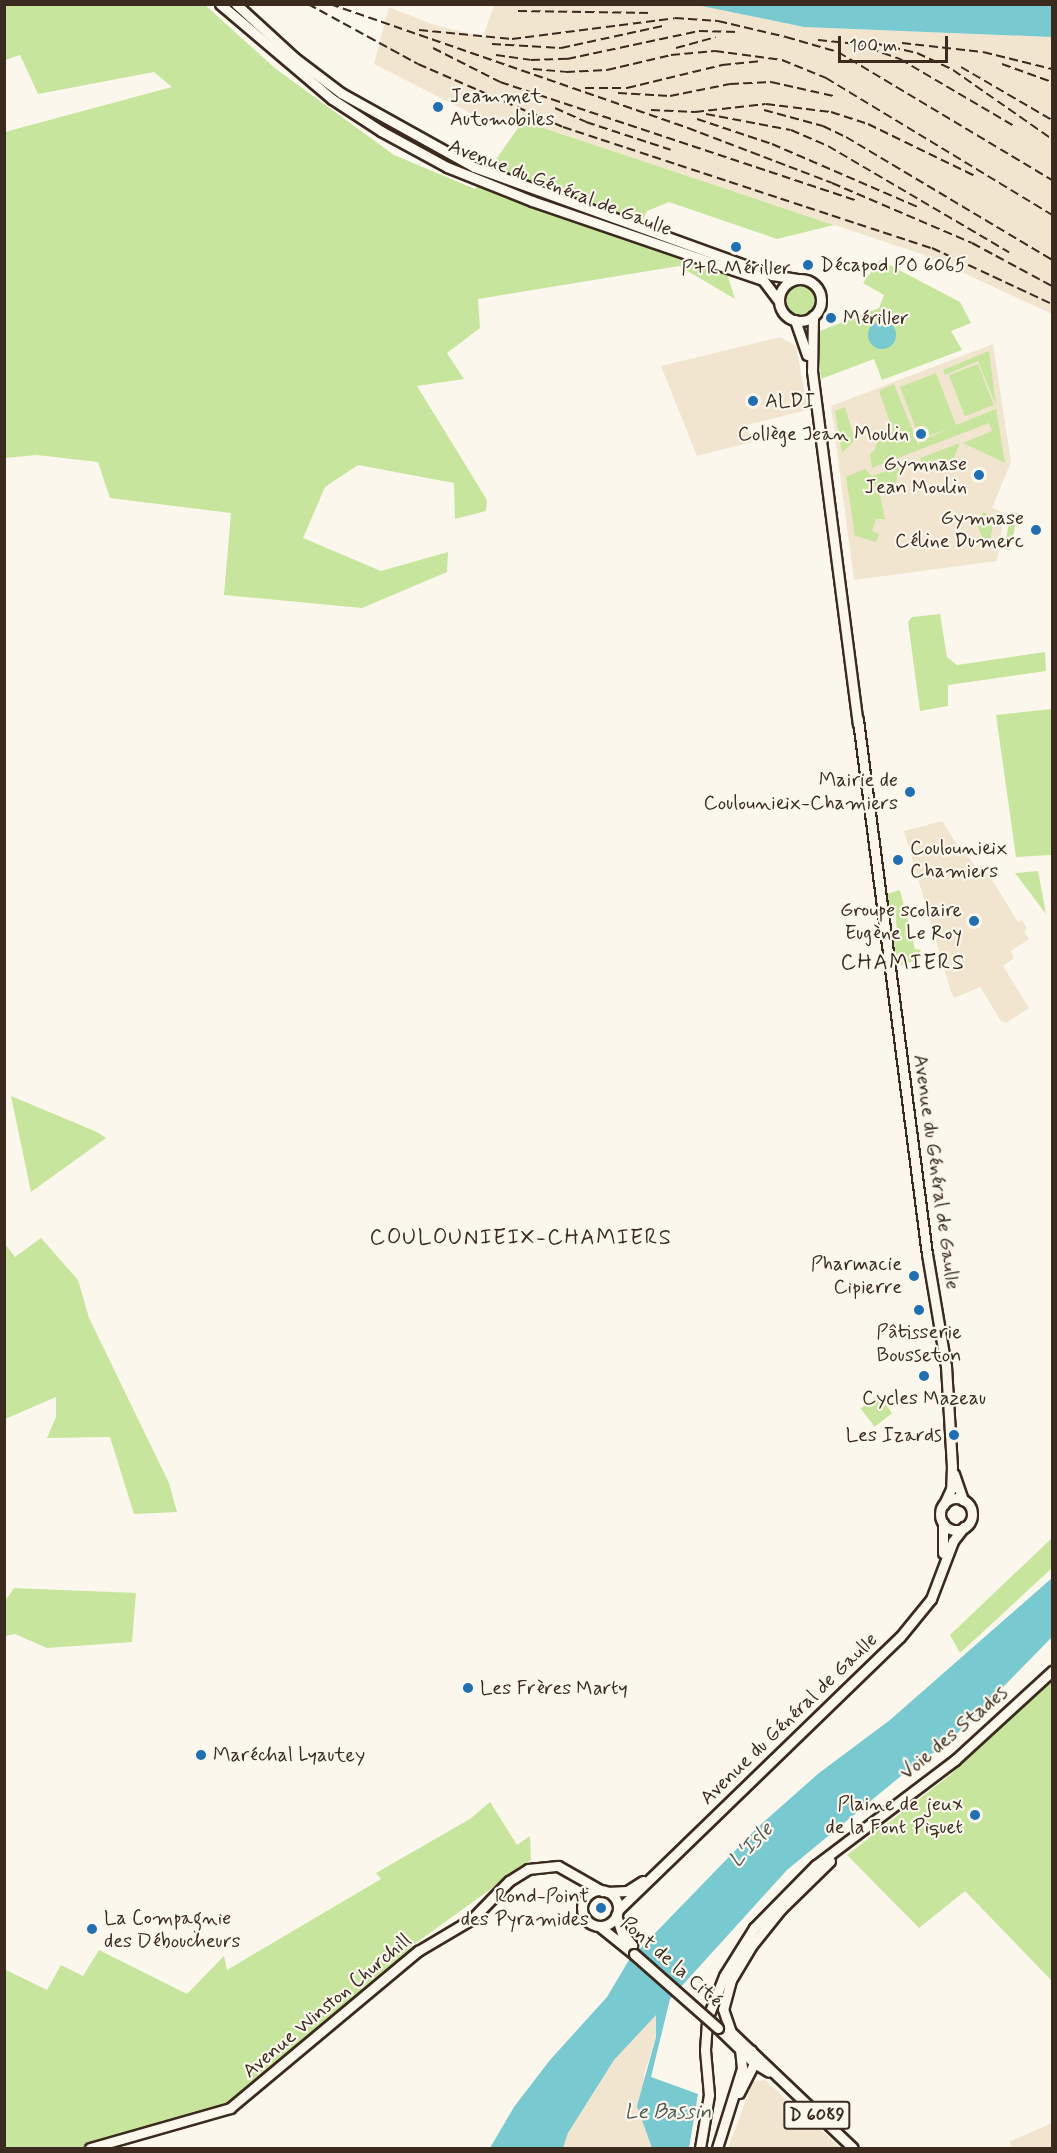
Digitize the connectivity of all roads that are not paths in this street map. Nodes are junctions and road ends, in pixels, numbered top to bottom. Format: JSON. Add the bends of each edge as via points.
{"nodes":[{"id":1,"x":220,"y":4,"type":"edge"},
{"id":2,"x":236,"y":4,"type":"edge"},
{"id":3,"x":796,"y":279,"type":"junction"},
{"id":4,"x":779,"y":301,"type":"junction"},
{"id":5,"x":813,"y":316,"type":"junction"},
{"id":6,"x":795,"y":320,"type":"junction"},
{"id":7,"x":812,"y":372,"type":"junction"},
{"id":8,"x":952,"y":1466,"type":"junction"},
{"id":9,"x":963,"y":1500,"type":"junction"},
{"id":10,"x":944,"y":1504,"type":"junction"},
{"id":11,"x":943,"y":1523,"type":"junction"},
{"id":12,"x":964,"y":1527,"type":"junction"},
{"id":13,"x":939,"y":1579,"type":"junction"},
{"id":14,"x":1053,"y":1671,"type":"edge"},
{"id":15,"x":877,"y":1820,"type":"junction"},
{"id":16,"x":569,"y":1869,"type":"junction"},
{"id":17,"x":653,"y":1875,"type":"junction"},
{"id":18,"x":604,"y":1891,"type":"junction"},
{"id":19,"x":586,"y":1898,"type":"junction"},
{"id":20,"x":617,"y":1912,"type":"junction"},
{"id":21,"x":599,"y":1926,"type":"junction"},
{"id":22,"x":636,"y":1952,"type":"junction"},
{"id":23,"x":719,"y":2025,"type":"junction"},
{"id":24,"x":731,"y":2032,"type":"junction"},
{"id":25,"x":740,"y":2050,"type":"junction"},
{"id":26,"x":751,"y":2050,"type":"junction"},
{"id":27,"x":761,"y":2068,"type":"junction"},
{"id":28,"x":746,"y":2071,"type":"junction"},
{"id":29,"x":90,"y":2148,"type":"edge"},
{"id":30,"x":700,"y":2148,"type":"edge"},
{"id":31,"x":717,"y":2148,"type":"edge"},
{"id":32,"x":854,"y":2148,"type":"edge"}],
"edges":[{"from":1,"to":4,"type":"main road","name":"Avenue du Général de Gaulle","via":[[332,99],[447,167],[542,205],[763,280]]},
{"from":2,"to":3,"type":"main road","name":"Avenue du Général de Gaulle","via":[[295,58],[341,93],[474,167],[772,275]]},
{"from":3,"to":4,"type":"main road","via":[[783,287]]},
{"from":3,"to":5,"type":"main road","name":"Avenue du Général de Gaulle","via":[[809,280],[820,292],[821,303]]},
{"from":4,"to":6,"type":"main road","name":"Avenue du Général de Gaulle","via":[[784,314]]},
{"from":5,"to":6,"type":"main road"},
{"from":5,"to":7,"type":"main road","name":"Avenue du Général de Gaulle"},
{"from":6,"to":7,"type":"main road","name":"Avenue du Général de Gaulle"},
{"from":7,"to":8,"type":"main road","name":"Avenue du Général de Gaulle"},
{"from":8,"to":9,"type":"main road"},
{"from":8,"to":10,"type":"main road","via":[[951,1489]]},
{"from":9,"to":10,"type":"main road","via":[[953,1498]]},
{"from":9,"to":12,"type":"main road","via":[[972,1514]]},
{"from":10,"to":11,"type":"main road","via":[[940,1512]]},
{"from":11,"to":12,"type":"main road","via":[[955,1529]]},
{"from":11,"to":13,"type":"main road","name":"Avenue du Général de Gaulle","via":[[945,1538]]},
{"from":12,"to":13,"type":"main road","name":"Avenue du Général de Gaulle","via":[[953,1540]]},
{"from":13,"to":17,"type":"main road","name":"Avenue du Général de Gaulle","via":[[931,1599],[900,1636]]},
{"from":14,"to":15,"type":"main road","name":"Voie des Stades","via":[[969,1747]]},
{"from":15,"to":24,"type":"main road","name":"Voie des Stades","via":[[798,1891],[752,1945],[723,2002],[723,2017]]},
{"from":15,"to":30,"type":"main road","name":"Voie des Stades","via":[[788,1891],[754,1928],[728,1968],[705,2026],[709,2095]]},
{"from":16,"to":18,"type":"main road","name":"Avenue Winston Churchill"},
{"from":16,"to":19,"type":"main road","via":[[578,1876]]},
{"from":16,"to":29,"type":"main road","name":"Avenue Winston Churchill","via":[[539,1866],[518,1874],[477,1914],[418,1951],[230,2108]]},
{"from":17,"to":18,"type":"main road","name":"Avenue du Général de Gaulle","via":[[627,1890]]},
{"from":17,"to":20,"type":"main road","name":"Avenue du Général de Gaulle"},
{"from":18,"to":19,"type":"main road"},
{"from":18,"to":20,"type":"main road","via":[[615,1899]]},
{"from":19,"to":21,"type":"main road","via":[[584,1914]]},
{"from":20,"to":21,"type":"main road","via":[[609,1923]]},
{"from":20,"to":22,"type":"main road","name":"Pont de la Cité","number":"D 6089","via":[[622,1933]]},
{"from":21,"to":22,"type":"main road","name":"Pont de la Cité","number":"D 6089"},
{"from":22,"to":23,"type":"main road","name":"Pont de la Cité","number":"D 6089","bridge":true},
{"from":23,"to":24,"type":"main road","number":"D 6089"},
{"from":23,"to":25,"type":"main road","number":"D 6089"},
{"from":24,"to":26,"type":"main road","number":"D 6089"},
{"from":25,"to":27,"type":"main road"},
{"from":25,"to":28,"type":"main road"},
{"from":26,"to":27,"type":"main road","number":"D 6089"},
{"from":26,"to":27,"type":"main road"},
{"from":27,"to":28,"type":"main road"},
{"from":27,"to":32,"type":"main road","number":"D 6089"},
{"from":28,"to":31,"type":"main road"}]}
